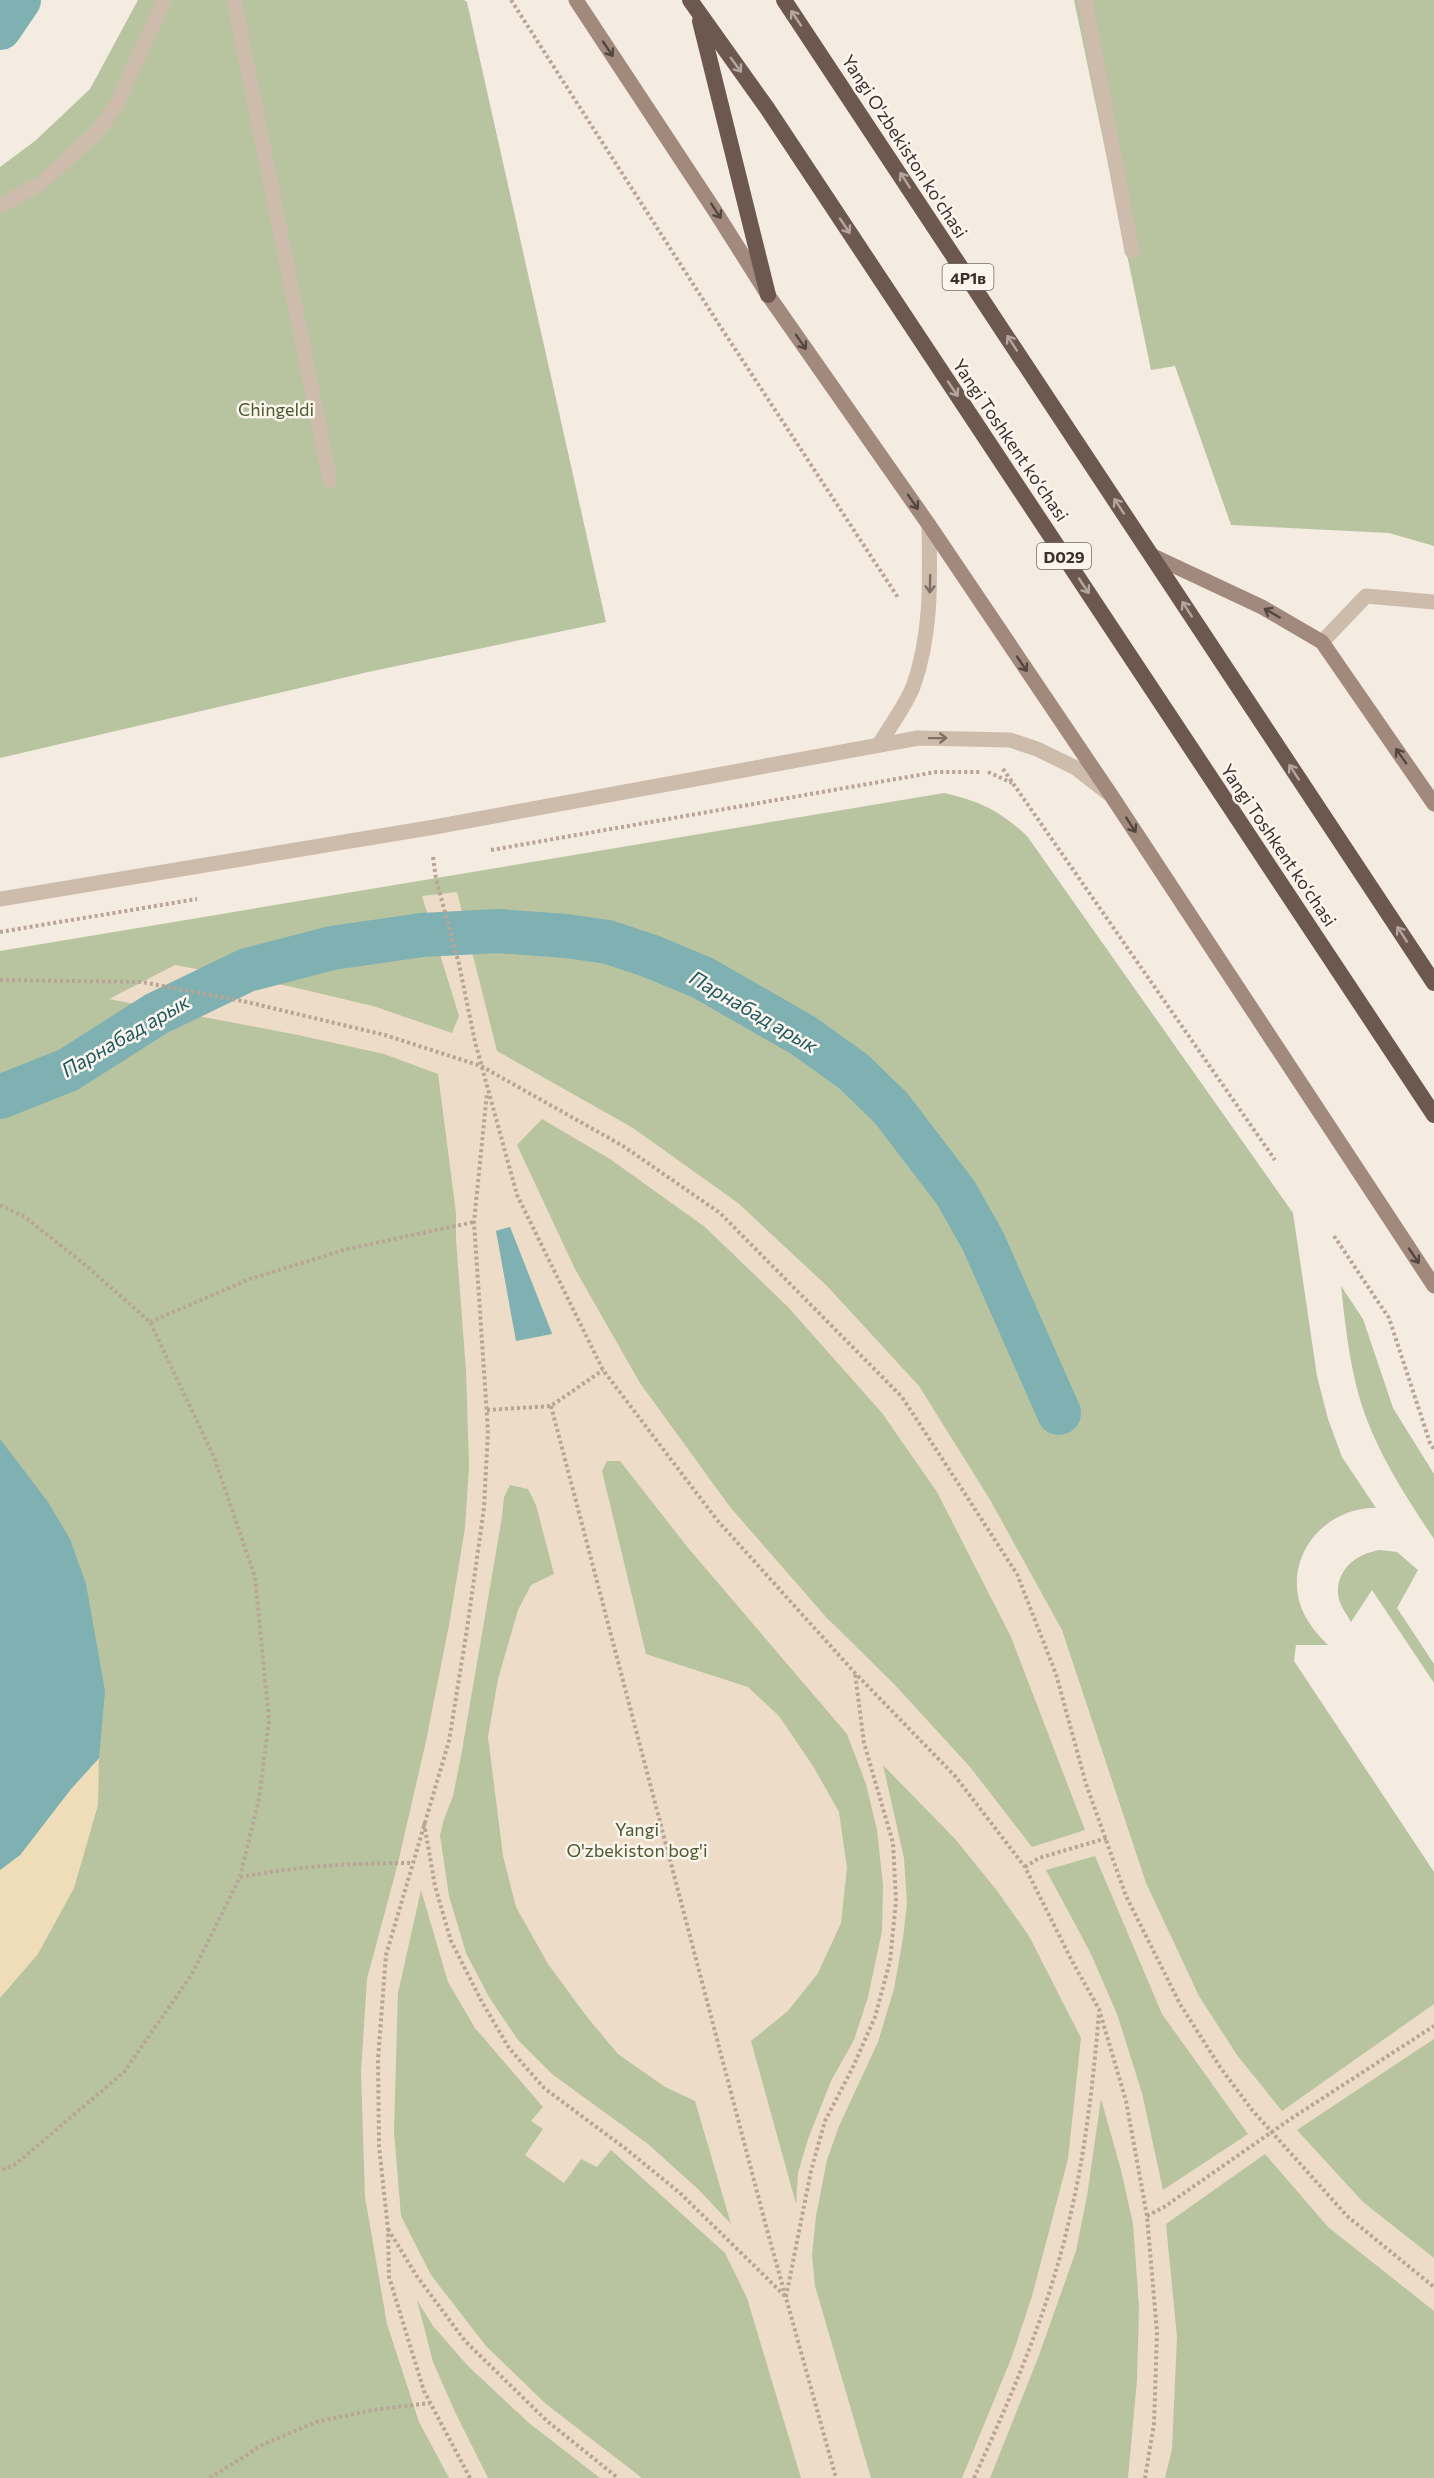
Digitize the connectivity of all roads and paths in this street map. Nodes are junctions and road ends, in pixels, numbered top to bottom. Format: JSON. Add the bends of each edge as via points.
{"nodes":[{"id":1,"x":164,"y":0,"type":"edge"},
{"id":2,"x":234,"y":0,"type":"edge"},
{"id":3,"x":511,"y":0,"type":"edge"},
{"id":4,"x":576,"y":0,"type":"edge"},
{"id":5,"x":784,"y":0,"type":"edge"},
{"id":6,"x":1086,"y":0,"type":"edge"},
{"id":7,"x":694,"y":6,"type":"edge"},
{"id":8,"x":0,"y":206,"type":"edge"},
{"id":9,"x":1132,"y":251,"type":"dead end"},
{"id":10,"x":768,"y":295,"type":"junction"},
{"id":11,"x":330,"y":481,"type":"dead end"},
{"id":12,"x":929,"y":525,"type":"junction"},
{"id":13,"x":1151,"y":555,"type":"junction"},
{"id":14,"x":1434,"y":602,"type":"edge"},
{"id":15,"x":904,"y":606,"type":"dead end"},
{"id":16,"x":1322,"y":642,"type":"junction"},
{"id":17,"x":880,"y":743,"type":"junction"},
{"id":18,"x":1002,"y":768,"type":"dead end"},
{"id":19,"x":1012,"y":783,"type":"junction"},
{"id":20,"x":1111,"y":795,"type":"junction"},
{"id":21,"x":1434,"y":804,"type":"edge"},
{"id":22,"x":429,"y":828,"type":"junction"},
{"id":23,"x":480,"y":852,"type":"dead end"},
{"id":24,"x":445,"y":858,"type":"dead end"},
{"id":25,"x":434,"y":860,"type":"junction"},
{"id":26,"x":422,"y":862,"type":"dead end"},
{"id":27,"x":0,"y":899,"type":"edge"},
{"id":28,"x":199,"y":899,"type":"dead end"},
{"id":29,"x":0,"y":932,"type":"edge"},
{"id":30,"x":0,"y":980,"type":"edge"},
{"id":31,"x":1434,"y":983,"type":"edge"},
{"id":32,"x":481,"y":1066,"type":"junction"},
{"id":33,"x":487,"y":1091,"type":"junction"},
{"id":34,"x":1434,"y":1115,"type":"edge"},
{"id":35,"x":1275,"y":1160,"type":"dead end"},
{"id":36,"x":0,"y":1205,"type":"edge"},
{"id":37,"x":474,"y":1222,"type":"junction"},
{"id":38,"x":1334,"y":1236,"type":"dead end"},
{"id":39,"x":1434,"y":1287,"type":"edge"},
{"id":40,"x":150,"y":1322,"type":"junction"},
{"id":41,"x":603,"y":1370,"type":"junction"},
{"id":42,"x":551,"y":1406,"type":"junction"},
{"id":43,"x":487,"y":1410,"type":"junction"},
{"id":44,"x":1434,"y":1449,"type":"edge"},
{"id":45,"x":855,"y":1673,"type":"junction"},
{"id":46,"x":423,"y":1821,"type":"junction"},
{"id":47,"x":1107,"y":1838,"type":"junction"},
{"id":48,"x":412,"y":1863,"type":"junction"},
{"id":49,"x":1025,"y":1867,"type":"junction"},
{"id":50,"x":240,"y":1877,"type":"junction"},
{"id":51,"x":1099,"y":2009,"type":"junction"},
{"id":52,"x":1434,"y":2026,"type":"edge"},
{"id":53,"x":1273,"y":2132,"type":"junction"},
{"id":54,"x":0,"y":2171,"type":"edge"},
{"id":55,"x":1147,"y":2216,"type":"junction"},
{"id":56,"x":388,"y":2229,"type":"junction"},
{"id":57,"x":1434,"y":2287,"type":"edge"},
{"id":58,"x":786,"y":2298,"type":"junction"},
{"id":59,"x":430,"y":2403,"type":"junction"},
{"id":60,"x":212,"y":2477,"type":"edge"},
{"id":61,"x":470,"y":2478,"type":"edge"},
{"id":62,"x":618,"y":2478,"type":"edge"},
{"id":63,"x":836,"y":2478,"type":"edge"},
{"id":64,"x":974,"y":2478,"type":"edge"},
{"id":65,"x":1145,"y":2478,"type":"edge"}],
"edges":[{"from":1,"to":8,"type":"street","via":[[116,106],[98,131],[41,183]]},
{"from":2,"to":11,"type":"street"},
{"from":3,"to":15,"type":"path"},
{"from":4,"to":10,"type":"main road","one_way":true},
{"from":13,"to":5,"type":"highway","name":"Yangi O'zbekiston ko'chasi","number":"4Р1в","one_way":true},
{"from":6,"to":9,"type":"street"},
{"from":7,"to":10,"type":"highway"},
{"from":7,"to":34,"type":"highway","name":"Yangi Toshkent ko‘chasi","number":"D029","one_way":true,"via":[[767,108]]},
{"from":10,"to":12,"type":"main road","one_way":true},
{"from":12,"to":17,"type":"street","one_way":true,"via":[[926,642],[912,689]]},
{"from":12,"to":20,"type":"main road","one_way":true},
{"from":16,"to":13,"type":"main road","one_way":true,"via":[[1262,607]]},
{"from":31,"to":13,"type":"highway","one_way":true},
{"from":14,"to":16,"type":"street","via":[[1366,596]]},
{"from":21,"to":16,"type":"main road","one_way":true},
{"from":17,"to":20,"type":"street","one_way":true,"via":[[918,738],[1010,740],[1076,768]]},
{"from":17,"to":22,"type":"street"},
{"from":18,"to":19,"type":"path"},
{"from":19,"to":23,"type":"path","via":[[992,772],[936,772]]},
{"from":19,"to":35,"type":"path"},
{"from":20,"to":39,"type":"main road","one_way":true},
{"from":22,"to":25,"type":"path"},
{"from":22,"to":27,"type":"street"},
{"from":24,"to":25,"type":"path"},
{"from":25,"to":26,"type":"path"},
{"from":25,"to":32,"type":"path"},
{"from":28,"to":29,"type":"path"},
{"from":30,"to":32,"type":"path","via":[[142,982],[385,1035]]},
{"from":32,"to":33,"type":"path"},
{"from":32,"to":47,"type":"path","via":[[623,1146],[720,1213],[902,1397],[1017,1574],[1056,1674],[1086,1784]]},
{"from":33,"to":37,"type":"path"},
{"from":33,"to":41,"type":"path","via":[[517,1195]]},
{"from":36,"to":40,"type":"path","via":[[25,1217]]},
{"from":37,"to":40,"type":"path","via":[[336,1252],[250,1279]]},
{"from":37,"to":43,"type":"path"},
{"from":38,"to":44,"type":"path","via":[[1389,1318]]},
{"from":40,"to":50,"type":"path","via":[[214,1457],[255,1578],[269,1720],[259,1799]]},
{"from":41,"to":42,"type":"path"},
{"from":41,"to":45,"type":"path","via":[[717,1520]]},
{"from":42,"to":43,"type":"path"},
{"from":42,"to":58,"type":"path"},
{"from":43,"to":46,"type":"path","via":[[484,1508],[467,1629],[449,1741]]},
{"from":45,"to":49,"type":"path","via":[[955,1776]]},
{"from":45,"to":58,"type":"path","via":[[864,1743],[893,1843],[896,1901],[890,1961],[875,2017],[825,2121],[810,2171]]},
{"from":46,"to":48,"type":"path"},
{"from":46,"to":58,"type":"path","via":[[435,1886],[451,1941],[509,2048],[544,2088],[680,2193]]},
{"from":47,"to":49,"type":"path","via":[[1039,1858]]},
{"from":47,"to":53,"type":"path","via":[[1126,1896],[1180,2004],[1245,2101]]},
{"from":48,"to":50,"type":"path","via":[[348,1863]]},
{"from":48,"to":56,"type":"path","via":[[386,1954],[378,2059],[379,2146]]},
{"from":49,"to":51,"type":"path"},
{"from":50,"to":54,"type":"path","via":[[192,1974],[124,2072],[16,2163]]},
{"from":51,"to":55,"type":"path","via":[[1126,2101]]},
{"from":51,"to":64,"type":"path","via":[[1086,2138],[1068,2226],[1030,2346]]},
{"from":52,"to":53,"type":"path"},
{"from":53,"to":55,"type":"path"},
{"from":53,"to":57,"type":"path","via":[[1347,2216]]},
{"from":55,"to":65,"type":"path","via":[[1157,2332],[1154,2424]]},
{"from":56,"to":59,"type":"path","via":[[389,2277]]},
{"from":56,"to":62,"type":"path","via":[[465,2341],[547,2421]]},
{"from":58,"to":63,"type":"path"},
{"from":59,"to":60,"type":"path","via":[[372,2409],[316,2422],[262,2445]]},
{"from":59,"to":61,"type":"path"}]}
